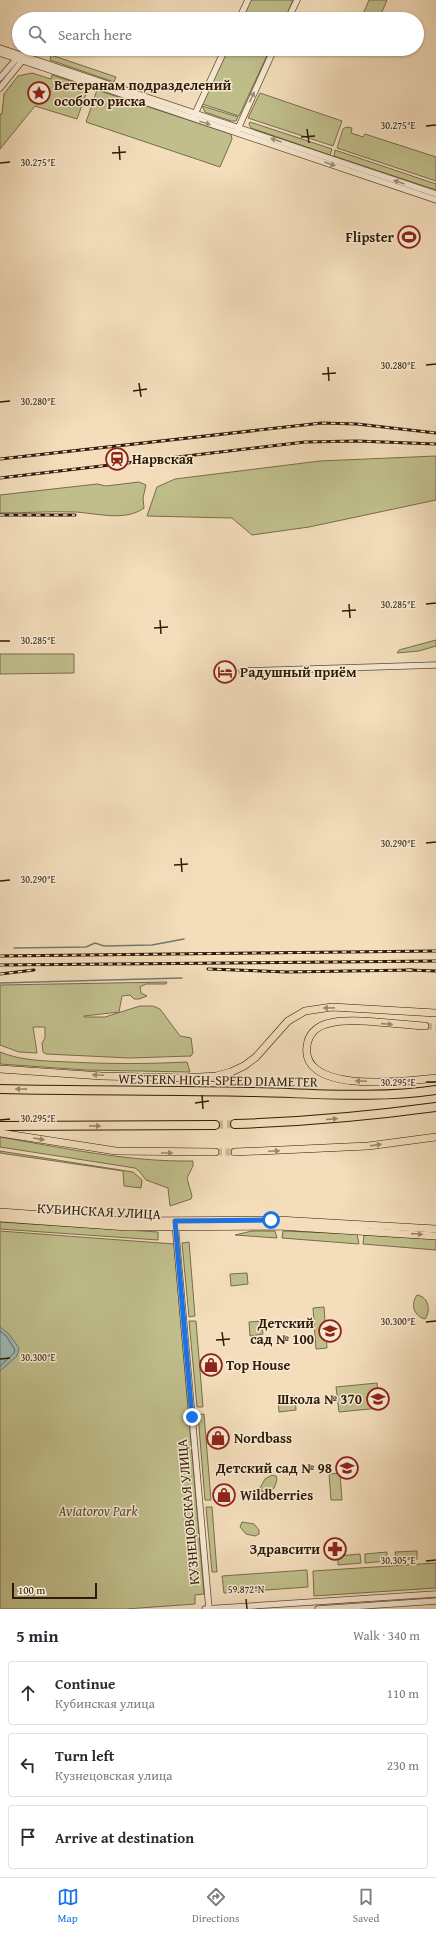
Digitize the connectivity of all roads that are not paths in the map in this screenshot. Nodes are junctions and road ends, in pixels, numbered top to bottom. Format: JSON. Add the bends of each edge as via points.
{"nodes":[{"id":1,"x":248,"y":0,"type":"edge"},
{"id":2,"x":297,"y":0,"type":"edge"},
{"id":3,"x":242,"y":12,"type":"edge"},
{"id":4,"x":291,"y":12,"type":"edge"},
{"id":5,"x":0,"y":48,"type":"edge"},
{"id":6,"x":0,"y":53,"type":"edge"},
{"id":7,"x":12,"y":53,"type":"edge"},
{"id":8,"x":18,"y":56,"type":"edge"},
{"id":9,"x":222,"y":56,"type":"edge"},
{"id":10,"x":271,"y":56,"type":"edge"},
{"id":11,"x":16,"y":58,"type":"junction"},
{"id":12,"x":22,"y":58,"type":"junction"},
{"id":13,"x":0,"y":78,"type":"edge"},
{"id":14,"x":0,"y":88,"type":"edge"},
{"id":15,"x":194,"y":116,"type":"junction"},
{"id":16,"x":237,"y":130,"type":"junction"},
{"id":17,"x":436,"y":194,"type":"edge"},
{"id":18,"x":436,"y":200,"type":"edge"},
{"id":19,"x":436,"y":665,"type":"edge"},
{"id":20,"x":242,"y":671,"type":"dead end"},
{"id":21,"x":348,"y":1008,"type":"junction"},
{"id":22,"x":436,"y":1010,"type":"edge"},
{"id":23,"x":436,"y":1013,"type":"edge"},
{"id":24,"x":425,"y":1026,"type":"tunnel mouth"},
{"id":25,"x":0,"y":1070,"type":"edge"},
{"id":26,"x":436,"y":1078,"type":"edge"},
{"id":27,"x":0,"y":1089,"type":"edge"},
{"id":28,"x":433,"y":1091,"type":"edge"},
{"id":29,"x":434,"y":1107,"type":"edge"},
{"id":30,"x":235,"y":1124,"type":"tunnel mouth"},
{"id":31,"x":215,"y":1125,"type":"tunnel mouth"},
{"id":32,"x":0,"y":1126,"type":"edge"},
{"id":33,"x":0,"y":1133,"type":"edge"},
{"id":34,"x":436,"y":1137,"type":"edge"},
{"id":35,"x":215,"y":1152,"type":"tunnel mouth"},
{"id":36,"x":235,"y":1152,"type":"tunnel mouth"},
{"id":37,"x":0,"y":1212,"type":"edge"},
{"id":38,"x":0,"y":1218,"type":"edge"},
{"id":39,"x":175,"y":1224,"type":"junction"},
{"id":40,"x":436,"y":1229,"type":"edge"},
{"id":41,"x":436,"y":1236,"type":"edge"},
{"id":42,"x":436,"y":1594,"type":"edge"},
{"id":43,"x":436,"y":1601,"type":"edge"},
{"id":44,"x":205,"y":1609,"type":"edge"},
{"id":45,"x":208,"y":1609,"type":"edge"},
{"id":46,"x":318,"y":1609,"type":"edge"}],
"edges":[{"from":1,"to":3,"type":"street"},
{"from":2,"to":4,"type":"street"},
{"from":5,"to":7,"type":"street"},
{"from":6,"to":11,"type":"street"},
{"from":8,"to":12,"type":"street"},
{"from":9,"to":15,"type":"street"},
{"from":16,"to":10,"type":"street","one_way":true},
{"from":11,"to":12,"type":"street"},
{"from":11,"to":13,"type":"street"},
{"from":12,"to":14,"type":"street"},
{"from":12,"to":15,"type":"street"},
{"from":15,"to":16,"type":"street"},
{"from":17,"to":16,"type":"street","one_way":true},
{"from":16,"to":18,"type":"street","one_way":true},
{"from":19,"to":20,"type":"street"},
{"from":21,"to":22,"type":"main road"},
{"from":21,"to":23,"type":"main road"},
{"from":21,"to":25,"type":"main road","one_way":true,"via":[[319,1008],[305,1011],[294,1017],[244,1066],[216,1076],[102,1076]]},
{"from":26,"to":24,"type":"main road","one_way":true,"via":[[378,1081],[330,1077],[320,1073],[308,1056],[307,1047],[312,1033],[330,1023],[348,1021]]},
{"from":28,"to":27,"type":"highway","name":"WESTERN HIGH-SPEED DIAMETER","one_way":true,"via":[[347,1095]]},
{"from":30,"to":29,"type":"highway","one_way":true,"via":[[378,1115]]},
{"from":32,"to":31,"type":"highway","one_way":true},
{"from":33,"to":35,"type":"main road","one_way":true,"via":[[116,1151]]},
{"from":36,"to":34,"type":"main road","one_way":true,"via":[[368,1146]]},
{"from":37,"to":39,"type":"main road","name":"КУБИНСКАЯ УЛИЦА"},
{"from":38,"to":39,"type":"main road","name":"КУБИНСКАЯ УЛИЦА","via":[[128,1227]]},
{"from":39,"to":40,"type":"main road","name":"КУБИНСКАЯ УЛИЦА","via":[[278,1220]]},
{"from":39,"to":41,"type":"main road","name":"КУБИНСКАЯ УЛИЦА","one_way":true,"via":[[278,1226]]},
{"from":39,"to":45,"type":"street","name":"КУЗНЕЦОВСКАЯ УЛИЦА"},
{"from":42,"to":45,"type":"street"},
{"from":43,"to":46,"type":"street"},
{"from":44,"to":45,"type":"street"}]}
